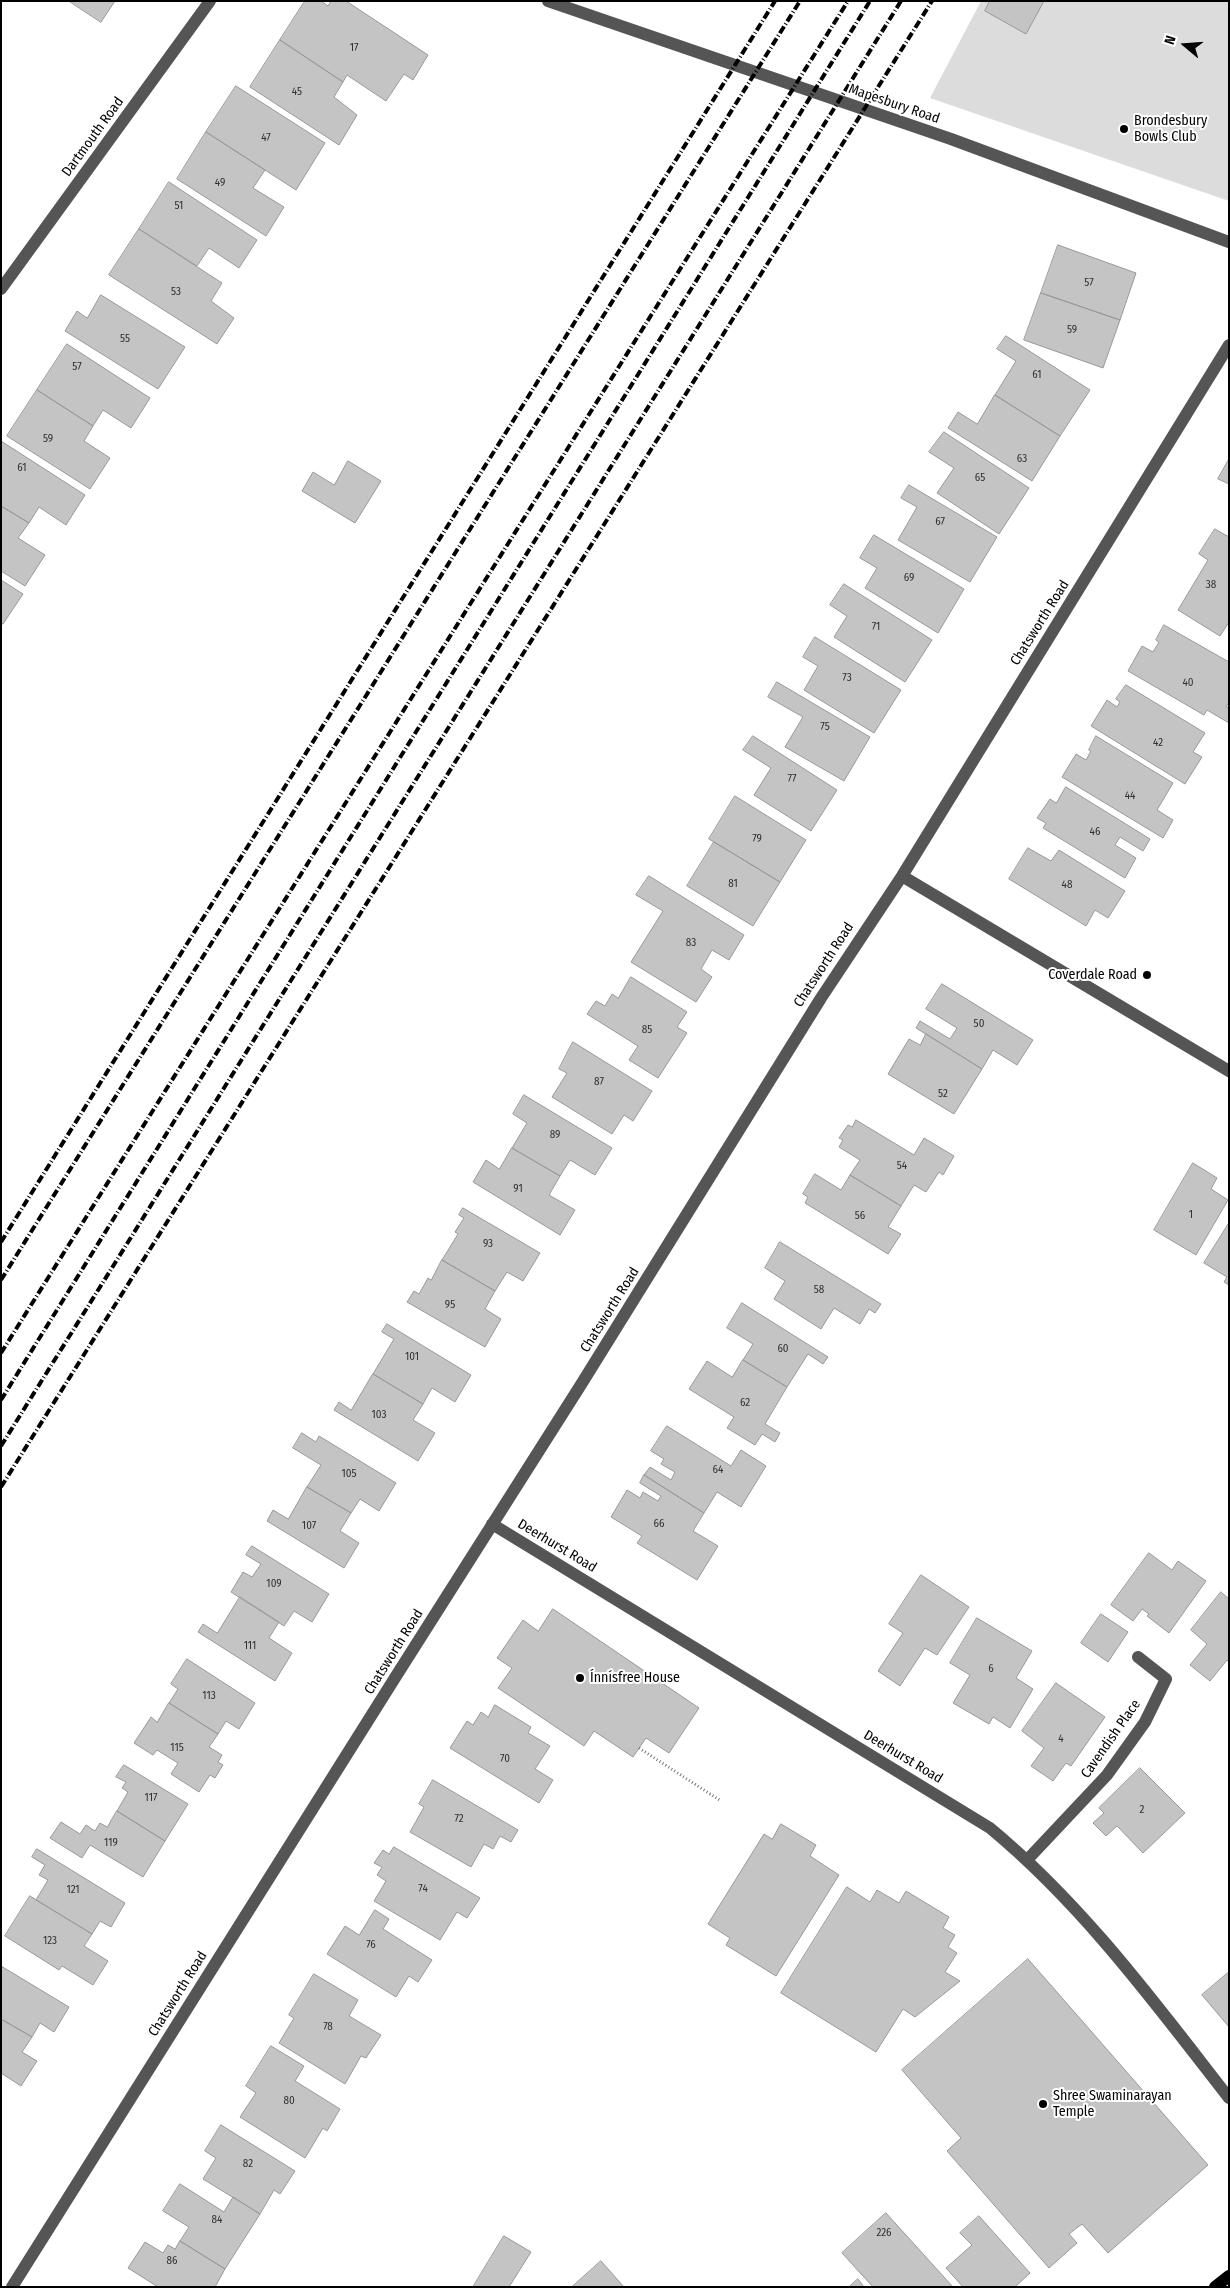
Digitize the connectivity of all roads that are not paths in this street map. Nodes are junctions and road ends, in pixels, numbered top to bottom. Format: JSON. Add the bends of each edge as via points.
{"nodes":[{"id":1,"x":210,"y":1,"type":"edge"},
{"id":2,"x":548,"y":1,"type":"edge"},
{"id":3,"x":1229,"y":242,"type":"edge"},
{"id":4,"x":1,"y":289,"type":"edge"},
{"id":5,"x":1229,"y":345,"type":"edge"},
{"id":6,"x":902,"y":876,"type":"junction"},
{"id":7,"x":1229,"y":1071,"type":"edge"},
{"id":8,"x":492,"y":1524,"type":"junction"},
{"id":9,"x":1138,"y":1656,"type":"dead end"},
{"id":10,"x":1028,"y":1859,"type":"junction"},
{"id":11,"x":1229,"y":2098,"type":"edge"},
{"id":12,"x":1229,"y":2276,"type":"edge"},
{"id":13,"x":12,"y":2287,"type":"edge"},
{"id":14,"x":1215,"y":2287,"type":"edge"}],
"edges":[{"from":1,"to":4,"type":"street","name":"Dartmouth Road"},
{"from":2,"to":3,"type":"street","name":"Mapesbury Road","via":[[951,139]]},
{"from":5,"to":6,"type":"street","name":"Chatsworth Road"},
{"from":6,"to":7,"type":"street"},
{"from":6,"to":8,"type":"street","name":"Chatsworth Road","via":[[821,998]]},
{"from":8,"to":10,"type":"street","name":"Deerhurst Road","via":[[990,1828]]},
{"from":8,"to":13,"type":"street","name":"Chatsworth Road"},
{"from":9,"to":10,"type":"street","name":"Cavendish Place","via":[[1166,1679],[1144,1722],[1107,1775]]},
{"from":10,"to":11,"type":"street","name":"Deerhurst Road","via":[[1158,2004]]},
{"from":12,"to":14,"type":"main road"}]}
